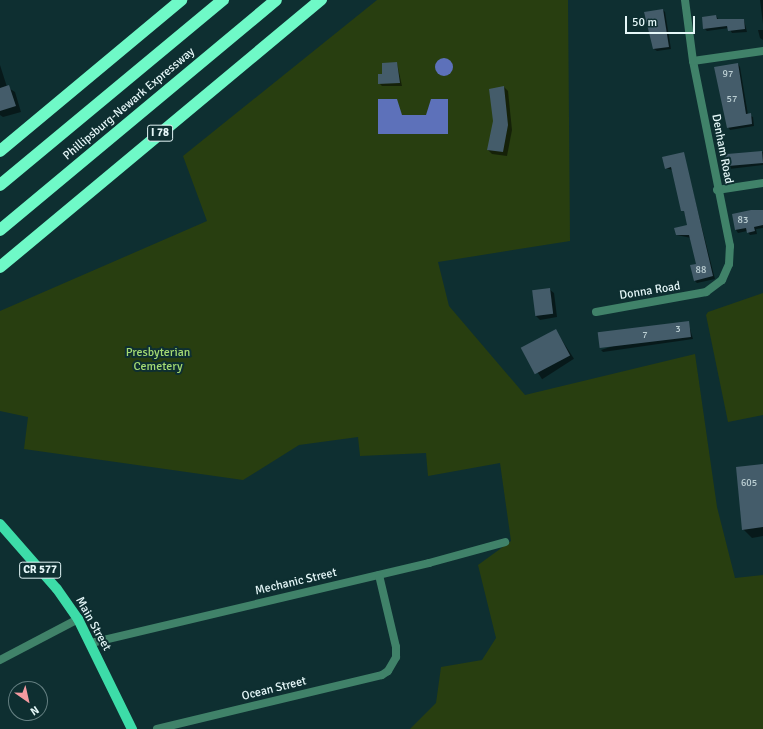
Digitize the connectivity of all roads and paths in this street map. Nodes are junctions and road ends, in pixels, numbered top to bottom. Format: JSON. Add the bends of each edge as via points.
{"nodes":[{"id":1,"x":181,"y":0,"type":"edge"},
{"id":2,"x":223,"y":0,"type":"edge"},
{"id":3,"x":276,"y":0,"type":"edge"},
{"id":4,"x":321,"y":0,"type":"edge"},
{"id":5,"x":685,"y":0,"type":"edge"},
{"id":6,"x":763,"y":51,"type":"edge"},
{"id":7,"x":693,"y":61,"type":"junction"},
{"id":8,"x":0,"y":151,"type":"edge"},
{"id":9,"x":763,"y":183,"type":"edge"},
{"id":10,"x":0,"y":185,"type":"edge"},
{"id":11,"x":717,"y":190,"type":"junction"},
{"id":12,"x":0,"y":230,"type":"edge"},
{"id":13,"x":0,"y":267,"type":"edge"},
{"id":14,"x":706,"y":292,"type":"joint"},
{"id":15,"x":596,"y":312,"type":"dead end"},
{"id":16,"x":0,"y":524,"type":"edge"},
{"id":17,"x":505,"y":542,"type":"dead end"},
{"id":18,"x":379,"y":575,"type":"junction"},
{"id":19,"x":78,"y":619,"type":"junction"},
{"id":20,"x":91,"y":643,"type":"junction"},
{"id":21,"x":0,"y":660,"type":"edge"},
{"id":22,"x":132,"y":729,"type":"edge"},
{"id":23,"x":157,"y":729,"type":"edge"}],
"edges":[{"from":1,"to":8,"type":"highway"},
{"from":2,"to":10,"type":"highway","name":"Phillipsburg-Newark Expressway"},
{"from":3,"to":12,"type":"highway","name":"Phillipsburg-Newark Expressway","number":"I 78"},
{"from":4,"to":13,"type":"highway","number":"I 78"},
{"from":5,"to":7,"type":"street","name":"Denham Road"},
{"from":6,"to":7,"type":"street"},
{"from":7,"to":11,"type":"street","name":"Denham Road"},
{"from":9,"to":11,"type":"street"},
{"from":11,"to":14,"type":"street","name":"Denham Road","via":[[730,255],[722,280]]},
{"from":14,"to":15,"type":"street","name":"Donna Road"},
{"from":16,"to":19,"type":"main road","name":"Main Street","number":"CR 577","via":[[57,589]]},
{"from":17,"to":18,"type":"street","name":"Mechanic Street"},
{"from":18,"to":20,"type":"street","name":"Mechanic Street"},
{"from":18,"to":23,"type":"street","name":"Ocean Street","via":[[396,647],[393,666],[382,675]]},
{"from":19,"to":20,"type":"main road","name":"Main Street","number":"CR 577"},
{"from":19,"to":21,"type":"street"},
{"from":20,"to":22,"type":"main road","name":"Main Street","number":"CR 577"}]}
